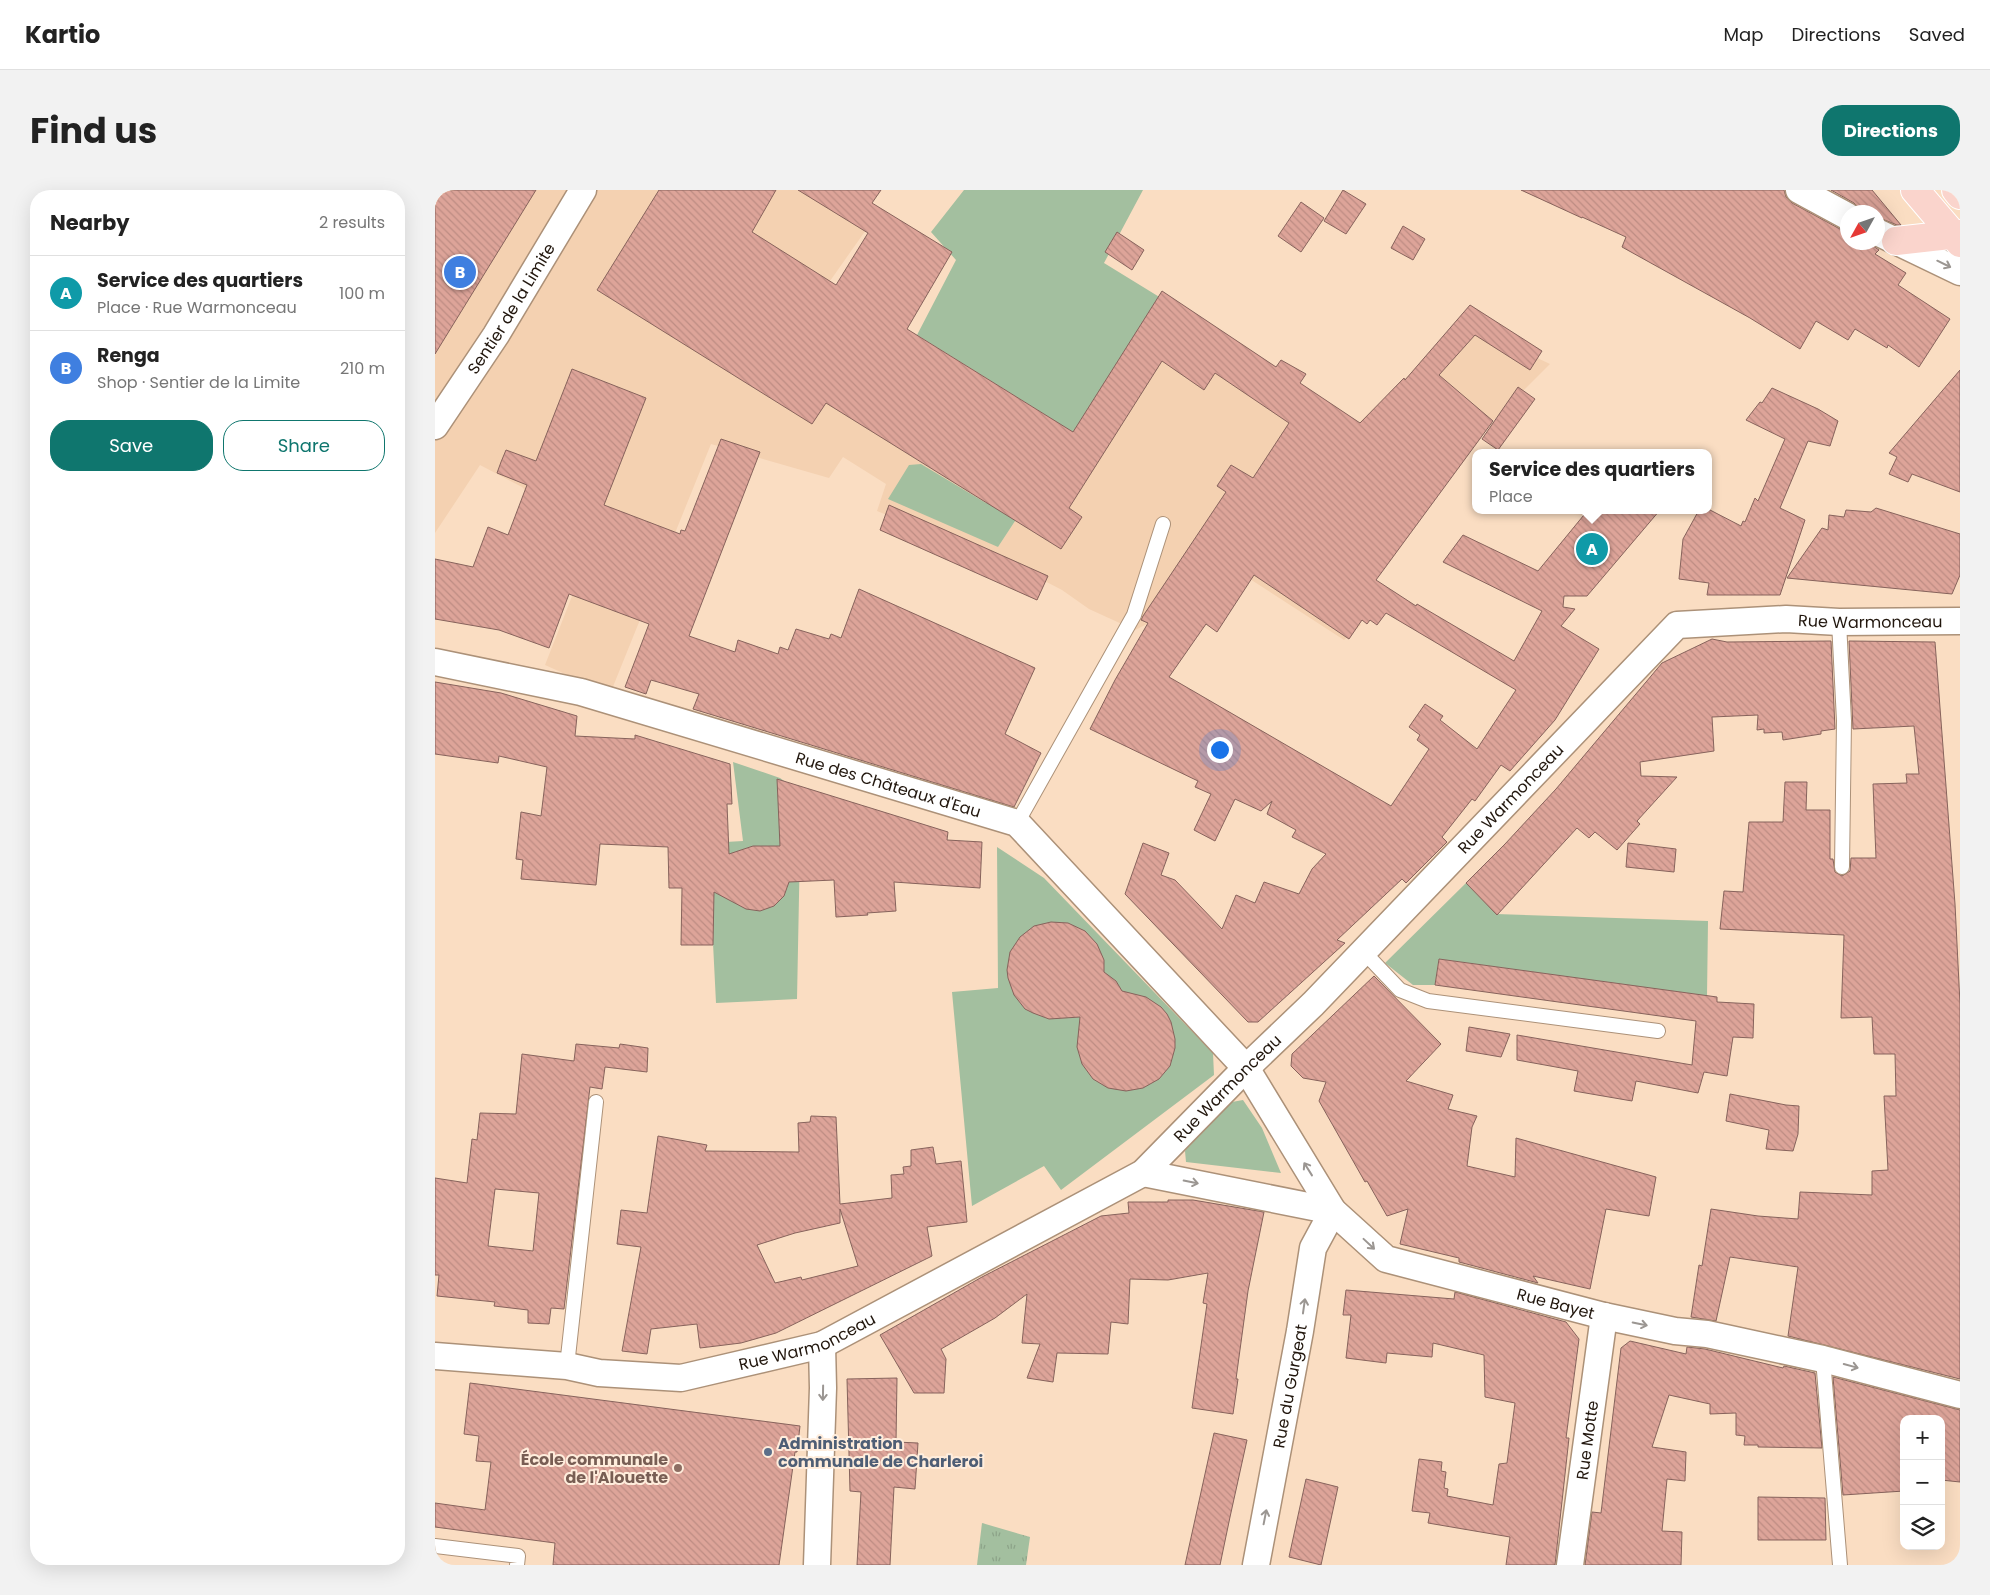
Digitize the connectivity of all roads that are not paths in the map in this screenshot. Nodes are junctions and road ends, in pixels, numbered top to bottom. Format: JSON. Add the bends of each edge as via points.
{"nodes":[{"id":1,"x":583,"y":190,"type":"edge"},
{"id":2,"x":1799,"y":190,"type":"edge"},
{"id":3,"x":1915,"y":190,"type":"edge"},
{"id":4,"x":1956,"y":190,"type":"edge"},
{"id":5,"x":1960,"y":195,"type":"edge"},
{"id":6,"x":1840,"y":212,"type":"edge"},
{"id":7,"x":1887,"y":236,"type":"edge"},
{"id":8,"x":1958,"y":237,"type":"edge"},
{"id":9,"x":1960,"y":272,"type":"edge"},
{"id":10,"x":435,"y":426,"type":"edge"},
{"id":11,"x":1163,"y":524,"type":"dead end"},
{"id":12,"x":1839,"y":622,"type":"junction"},
{"id":13,"x":1960,"y":627,"type":"edge"},
{"id":14,"x":435,"y":662,"type":"edge"},
{"id":15,"x":1017,"y":824,"type":"junction"},
{"id":16,"x":1842,"y":867,"type":"dead end"},
{"id":17,"x":1363,"y":952,"type":"junction"},
{"id":18,"x":1658,"y":1031,"type":"dead end"},
{"id":19,"x":1246,"y":1068,"type":"junction"},
{"id":20,"x":596,"y":1102,"type":"dead end"},
{"id":21,"x":1143,"y":1173,"type":"junction"},
{"id":22,"x":1333,"y":1211,"type":"junction"},
{"id":23,"x":1604,"y":1316,"type":"junction"},
{"id":24,"x":822,"y":1345,"type":"junction"},
{"id":25,"x":435,"y":1356,"type":"edge"},
{"id":26,"x":1823,"y":1359,"type":"junction"},
{"id":27,"x":567,"y":1366,"type":"junction"},
{"id":28,"x":1960,"y":1395,"type":"edge"},
{"id":29,"x":435,"y":1546,"type":"edge"},
{"id":30,"x":517,"y":1565,"type":"edge"},
{"id":31,"x":817,"y":1565,"type":"edge"},
{"id":32,"x":1256,"y":1565,"type":"edge"},
{"id":33,"x":1570,"y":1565,"type":"edge"},
{"id":34,"x":1840,"y":1565,"type":"edge"}],
"edges":[{"from":1,"to":10,"type":"street","name":"Sentier de la Limite","via":[[496,336]]},
{"from":2,"to":6,"type":"street"},
{"from":3,"to":8,"type":"main road"},
{"from":4,"to":5,"type":"main road"},
{"from":7,"to":8,"type":"main road"},
{"from":7,"to":9,"type":"street","one_way":true},
{"from":11,"to":15,"type":"lane","via":[[1134,615]]},
{"from":12,"to":13,"type":"street","name":"Rue Warmonceau"},
{"from":12,"to":16,"type":"lane","via":[[1844,721]]},
{"from":12,"to":17,"type":"street","name":"Rue Warmonceau","via":[[1786,619],[1677,625]]},
{"from":14,"to":15,"type":"street","name":"Rue des Châteaux d'Eau","via":[[581,692]]},
{"from":15,"to":19,"type":"street","name":"Rue des Châteaux d'Eau"},
{"from":17,"to":18,"type":"lane","via":[[1400,990],[1429,1001]]},
{"from":17,"to":19,"type":"street","name":"Rue Warmonceau"},
{"from":19,"to":21,"type":"street","name":"Rue Warmonceau"},
{"from":22,"to":19,"type":"street","name":"Rue Bayet","one_way":true},
{"from":20,"to":27,"type":"lane"},
{"from":21,"to":22,"type":"street","one_way":true},
{"from":21,"to":24,"type":"street","name":"Rue Warmonceau"},
{"from":22,"to":23,"type":"street","name":"Rue Bayet","one_way":true,"via":[[1386,1259]]},
{"from":32,"to":22,"type":"street","name":"Rue du Gurgeat","one_way":true,"via":[[1299,1341],[1313,1248]]},
{"from":23,"to":26,"type":"street","name":"Rue Bayet","one_way":true},
{"from":23,"to":33,"type":"street","name":"Rue Motte"},
{"from":24,"to":27,"type":"street","name":"Rue Warmonceau","via":[[681,1378],[599,1373]]},
{"from":24,"to":31,"type":"street","one_way":true},
{"from":25,"to":27,"type":"street","name":"Rue Warmonceau"},
{"from":26,"to":28,"type":"street","name":"Rue Bayet","one_way":true},
{"from":26,"to":34,"type":"lane"},
{"from":29,"to":30,"type":"lane","via":[[518,1556]]}]}
